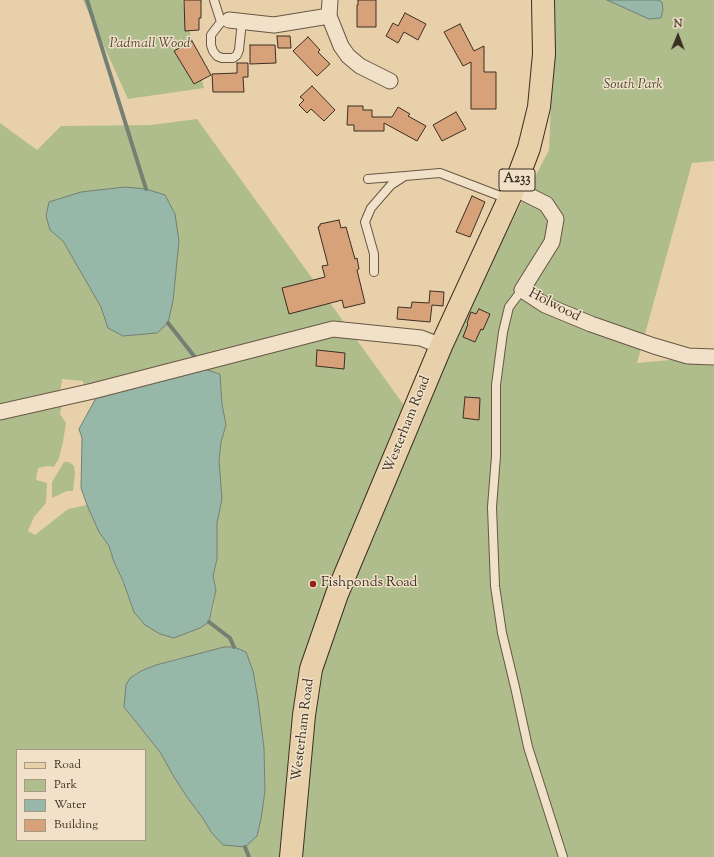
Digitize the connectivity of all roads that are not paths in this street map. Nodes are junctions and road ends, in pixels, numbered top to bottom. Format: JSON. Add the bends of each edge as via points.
{"nodes":[{"id":1,"x":214,"y":0,"type":"edge"},
{"id":2,"x":330,"y":0,"type":"edge"},
{"id":3,"x":543,"y":0,"type":"edge"},
{"id":4,"x":328,"y":16,"type":"junction"},
{"id":5,"x":231,"y":21,"type":"joint"},
{"id":6,"x":390,"y":81,"type":"dead end"},
{"id":7,"x":405,"y":176,"type":"junction"},
{"id":8,"x":368,"y":179,"type":"dead end"},
{"id":9,"x":511,"y":194,"type":"junction"},
{"id":10,"x":374,"y":272,"type":"dead end"},
{"id":11,"x":522,"y":290,"type":"junction"},
{"id":12,"x":440,"y":346,"type":"junction"},
{"id":13,"x":714,"y":357,"type":"edge"},
{"id":14,"x":0,"y":412,"type":"edge"},
{"id":15,"x":291,"y":857,"type":"edge"},
{"id":16,"x":563,"y":857,"type":"edge"}],
"edges":[{"from":1,"to":5,"type":"lane"},
{"from":2,"to":4,"type":"street"},
{"from":3,"to":9,"type":"main road","name":"Westerham Road","number":"A233","via":[[544,54],[538,107],[529,148]]},
{"from":4,"to":5,"type":"street","via":[[274,25]]},
{"from":4,"to":6,"type":"street","via":[[348,56],[360,66]]},
{"from":7,"to":8,"type":"lane"},
{"from":7,"to":9,"type":"lane","via":[[440,173]]},
{"from":7,"to":10,"type":"lane","via":[[391,185],[370,208],[365,222],[374,254]]},
{"from":9,"to":11,"type":"street","name":"Holwood","via":[[546,204],[556,219],[552,242]]},
{"from":9,"to":12,"type":"main road","name":"Westerham Road","number":"A233"},
{"from":11,"to":13,"type":"street","name":"Holwood","via":[[545,305],[654,346],[688,356]]},
{"from":11,"to":16,"type":"lane","via":[[509,308],[496,385],[496,456],[492,507],[495,586],[502,633],[528,747]]},
{"from":12,"to":14,"type":"street","via":[[421,338],[332,329],[86,393]]},
{"from":12,"to":15,"type":"main road","name":"Westerham Road","number":"A233","via":[[337,594],[311,669],[304,715]]}]}
